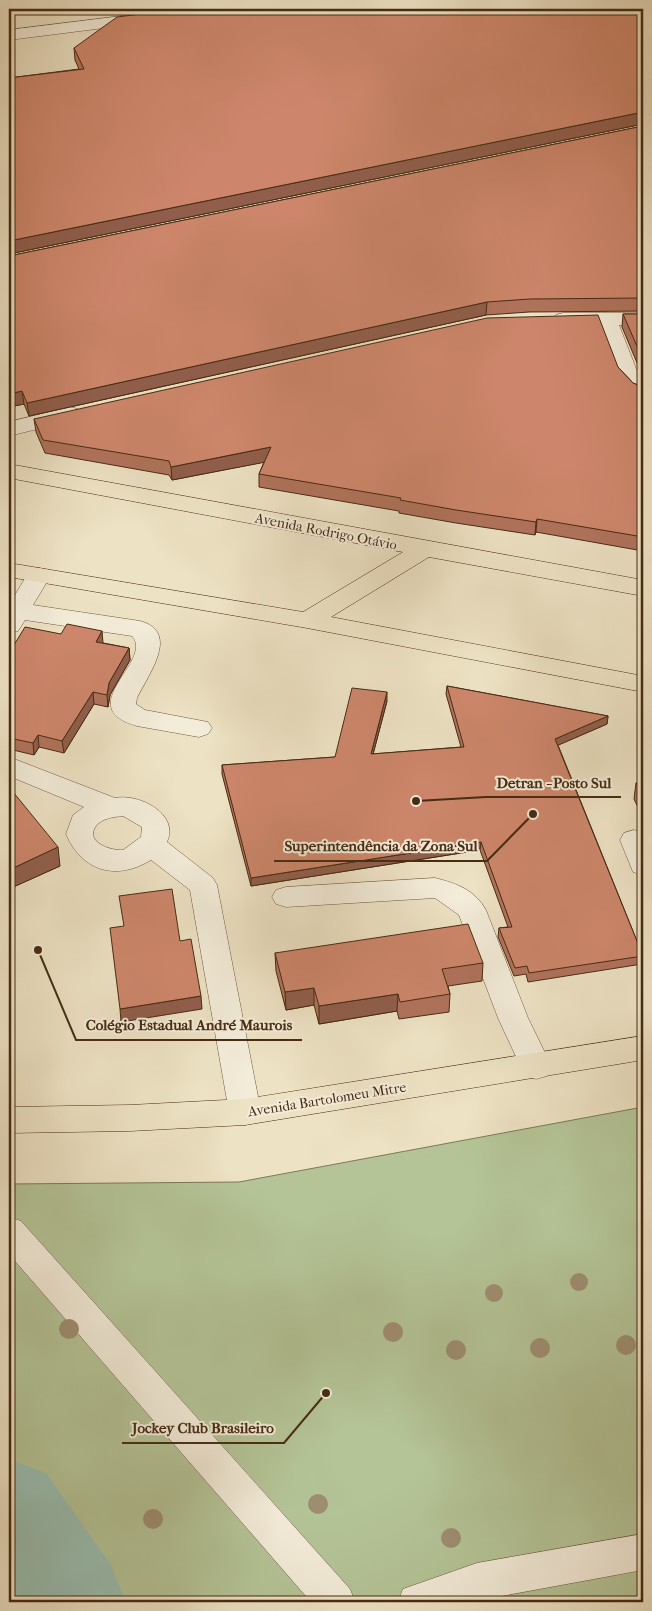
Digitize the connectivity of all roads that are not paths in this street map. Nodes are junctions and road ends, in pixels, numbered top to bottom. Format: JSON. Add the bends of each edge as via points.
{"nodes":[{"id":1,"x":215,"y":9,"type":"edge"},
{"id":2,"x":9,"y":35,"type":"edge"},
{"id":3,"x":606,"y":319,"type":"junction"},
{"id":4,"x":643,"y":319,"type":"edge"},
{"id":5,"x":539,"y":320,"type":"edge"},
{"id":6,"x":643,"y":392,"type":"edge"},
{"id":7,"x":89,"y":410,"type":"edge"},
{"id":8,"x":9,"y":428,"type":"edge"},
{"id":9,"x":9,"y":470,"type":"edge"},
{"id":10,"x":425,"y":549,"type":"junction"},
{"id":11,"x":9,"y":570,"type":"edge"},
{"id":12,"x":40,"y":575,"type":"junction"},
{"id":13,"x":643,"y":588,"type":"edge"},
{"id":14,"x":307,"y":620,"type":"junction"},
{"id":15,"x":11,"y":622,"type":"edge"},
{"id":16,"x":643,"y":684,"type":"edge"},
{"id":17,"x":199,"y":728,"type":"dead end"},
{"id":18,"x":9,"y":766,"type":"edge"},
{"id":19,"x":110,"y":807,"type":"junction"},
{"id":20,"x":151,"y":845,"type":"junction"},
{"id":21,"x":286,"y":897,"type":"dead end"},
{"id":22,"x":643,"y":1048,"type":"edge"},
{"id":23,"x":536,"y":1067,"type":"junction"},
{"id":24,"x":244,"y":1112,"type":"junction"},
{"id":25,"x":9,"y":1120,"type":"edge"},
{"id":26,"x":9,"y":1231,"type":"edge"},
{"id":27,"x":643,"y":1552,"type":"edge"},
{"id":28,"x":336,"y":1602,"type":"edge"},
{"id":29,"x":417,"y":1602,"type":"edge"}],
"edges":[{"from":1,"to":2,"type":"street"},
{"from":3,"to":4,"type":"street"},
{"from":3,"to":5,"type":"street"},
{"from":3,"to":6,"type":"street","via":[[629,379]]},
{"from":7,"to":8,"type":"street"},
{"from":9,"to":10,"type":"main road","name":"Avenida Rodrigo Otávio"},
{"from":10,"to":13,"type":"main road","name":"Avenida Rodrigo Otávio"},
{"from":10,"to":14,"type":"main road"},
{"from":11,"to":12,"type":"main road"},
{"from":12,"to":14,"type":"main road"},
{"from":12,"to":15,"type":"street"},
{"from":14,"to":16,"type":"main road"},
{"from":15,"to":17,"type":"street","via":[[140,629],[147,635],[148,651],[124,698],[124,707],[137,717]]},
{"from":18,"to":19,"type":"street"},
{"from":19,"to":20,"type":"street","via":[[145,812],[156,827]]},
{"from":19,"to":20,"type":"street","via":[[89,817],[82,825],[81,842],[87,850],[107,860],[120,860],[133,857]]},
{"from":20,"to":24,"type":"street","via":[[203,885]]},
{"from":21,"to":23,"type":"street","via":[[435,888],[460,898],[472,910],[513,1018]]},
{"from":22,"to":23,"type":"main road","name":"Avenida Bartolomeu Mitre"},
{"from":23,"to":24,"type":"main road","name":"Avenida Bartolomeu Mitre"},
{"from":24,"to":25,"type":"main road","name":"Avenida Bartolomeu Mitre"},
{"from":26,"to":28,"type":"street"},
{"from":27,"to":29,"type":"street","via":[[477,1581]]}]}
